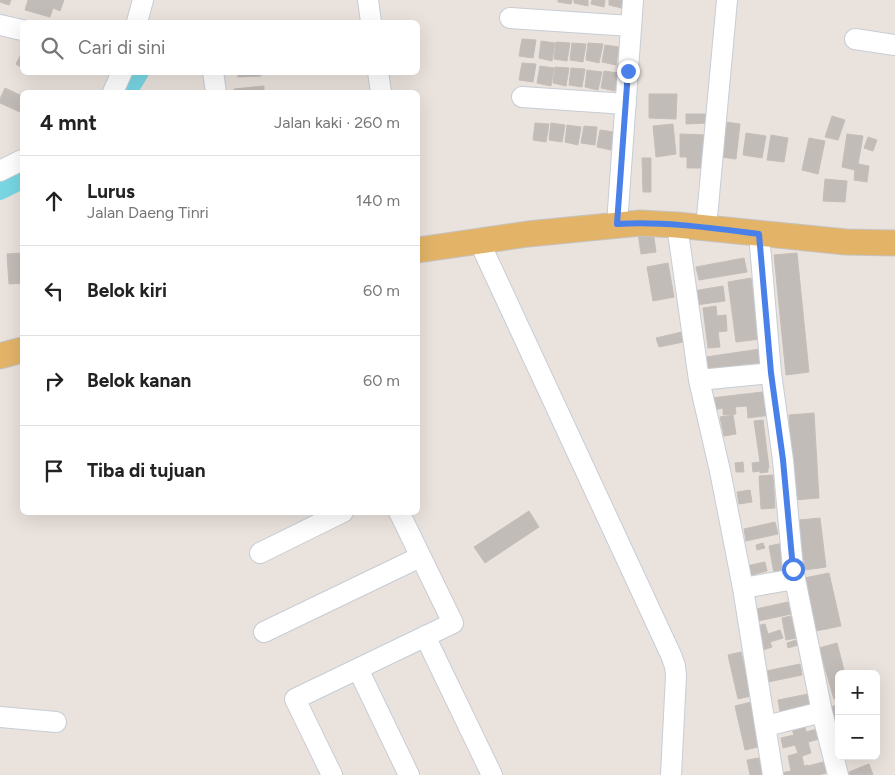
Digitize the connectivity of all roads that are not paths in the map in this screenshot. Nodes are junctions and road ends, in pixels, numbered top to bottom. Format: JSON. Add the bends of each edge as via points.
{"nodes":[{"id":1,"x":143,"y":0,"type":"edge"},
{"id":2,"x":368,"y":0,"type":"edge"},
{"id":3,"x":633,"y":0,"type":"edge"},
{"id":4,"x":727,"y":0,"type":"edge"},
{"id":5,"x":510,"y":18,"type":"dead end"},
{"id":6,"x":138,"y":20,"type":"edge"},
{"id":7,"x":371,"y":20,"type":"edge"},
{"id":8,"x":0,"y":25,"type":"edge"},
{"id":9,"x":631,"y":26,"type":"junction"},
{"id":10,"x":20,"y":30,"type":"edge"},
{"id":11,"x":856,"y":40,"type":"dead end"},
{"id":12,"x":895,"y":45,"type":"edge"},
{"id":13,"x":121,"y":75,"type":"edge"},
{"id":14,"x":213,"y":75,"type":"edge"},
{"id":15,"x":379,"y":75,"type":"edge"},
{"id":16,"x":114,"y":90,"type":"edge"},
{"id":17,"x":216,"y":90,"type":"edge"},
{"id":18,"x":382,"y":90,"type":"edge"},
{"id":19,"x":522,"y":97,"type":"dead end"},
{"id":20,"x":626,"y":104,"type":"junction"},
{"id":21,"x":20,"y":161,"type":"edge"},
{"id":22,"x":0,"y":171,"type":"edge"},
{"id":23,"x":617,"y":224,"type":"junction"},
{"id":24,"x":677,"y":225,"type":"junction"},
{"id":25,"x":706,"y":228,"type":"junction"},
{"id":26,"x":759,"y":234,"type":"junction"},
{"id":27,"x":480,"y":241,"type":"junction"},
{"id":28,"x":895,"y":243,"type":"edge"},
{"id":29,"x":420,"y":250,"type":"edge"},
{"id":30,"x":20,"y":351,"type":"edge"},
{"id":31,"x":0,"y":356,"type":"edge"},
{"id":32,"x":771,"y":373,"type":"junction"},
{"id":33,"x":699,"y":380,"type":"junction"},
{"id":34,"x":337,"y":515,"type":"edge"},
{"id":35,"x":400,"y":515,"type":"edge"},
{"id":36,"x":260,"y":553,"type":"dead end"},
{"id":37,"x":420,"y":557,"type":"junction"},
{"id":38,"x":795,"y":579,"type":"junction"},
{"id":39,"x":744,"y":588,"type":"junction"},
{"id":40,"x":264,"y":632,"type":"dead end"},
{"id":41,"x":425,"y":636,"type":"junction"},
{"id":42,"x":358,"y":669,"type":"junction"},
{"id":43,"x":822,"y":712,"type":"junction"},
{"id":44,"x":0,"y":718,"type":"edge"},
{"id":45,"x":56,"y":722,"type":"dead end"},
{"id":46,"x":766,"y":726,"type":"junction"},
{"id":47,"x":332,"y":775,"type":"edge"},
{"id":48,"x":409,"y":775,"type":"edge"},
{"id":49,"x":492,"y":775,"type":"edge"},
{"id":50,"x":671,"y":775,"type":"edge"},
{"id":51,"x":773,"y":775,"type":"edge"},
{"id":52,"x":838,"y":775,"type":"edge"}],
"edges":[{"from":1,"to":6,"type":"street"},
{"from":2,"to":7,"type":"street"},
{"from":3,"to":9,"type":"street"},
{"from":4,"to":25,"type":"street"},
{"from":5,"to":9,"type":"street"},
{"from":8,"to":10,"type":"street"},
{"from":9,"to":20,"type":"street"},
{"from":11,"to":12,"type":"street"},
{"from":13,"to":16,"type":"street"},
{"from":14,"to":17,"type":"street"},
{"from":15,"to":18,"type":"street"},
{"from":19,"to":20,"type":"street"},
{"from":20,"to":23,"type":"street"},
{"from":21,"to":22,"type":"street"},
{"from":23,"to":24,"type":"main road"},
{"from":23,"to":27,"type":"main road"},
{"from":24,"to":25,"type":"main road"},
{"from":24,"to":33,"type":"street"},
{"from":25,"to":26,"type":"main road"},
{"from":26,"to":28,"type":"main road"},
{"from":26,"to":32,"type":"street"},
{"from":27,"to":29,"type":"main road"},
{"from":27,"to":50,"type":"street","via":[[675,666]]},
{"from":30,"to":31,"type":"main road"},
{"from":32,"to":33,"type":"street"},
{"from":32,"to":38,"type":"street"},
{"from":33,"to":39,"type":"street"},
{"from":34,"to":36,"type":"street"},
{"from":35,"to":37,"type":"street"},
{"from":37,"to":40,"type":"street"},
{"from":37,"to":41,"type":"street","via":[[452,623]]},
{"from":38,"to":39,"type":"street"},
{"from":38,"to":43,"type":"street"},
{"from":39,"to":46,"type":"street"},
{"from":41,"to":42,"type":"street"},
{"from":41,"to":49,"type":"street"},
{"from":42,"to":47,"type":"street","via":[[295,699]]},
{"from":42,"to":48,"type":"street"},
{"from":43,"to":46,"type":"street"},
{"from":43,"to":52,"type":"street"},
{"from":44,"to":45,"type":"street"},
{"from":46,"to":51,"type":"street"}]}
